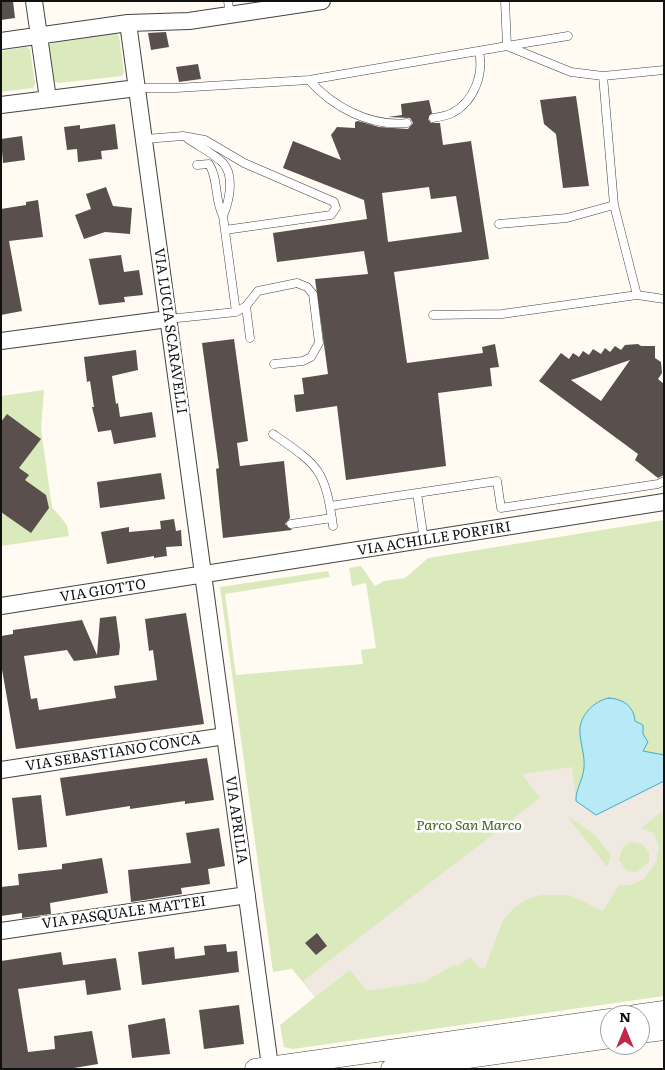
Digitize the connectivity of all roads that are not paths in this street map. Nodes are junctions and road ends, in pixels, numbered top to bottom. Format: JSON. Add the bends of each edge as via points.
{"nodes":[{"id":1,"x":34,"y":1,"type":"edge"},
{"id":2,"x":320,"y":1,"type":"edge"},
{"id":3,"x":504,"y":1,"type":"edge"},
{"id":4,"x":229,"y":8,"type":"edge"},
{"id":5,"x":128,"y":23,"type":"junction"},
{"id":6,"x":40,"y":35,"type":"junction"},
{"id":7,"x":568,"y":36,"type":"dead end"},
{"id":8,"x":1,"y":41,"type":"edge"},
{"id":9,"x":508,"y":46,"type":"junction"},
{"id":10,"x":479,"y":52,"type":"junction"},
{"id":11,"x":664,"y":70,"type":"edge"},
{"id":12,"x":602,"y":76,"type":"junction"},
{"id":13,"x":309,"y":80,"type":"junction"},
{"id":14,"x":137,"y":88,"type":"junction"},
{"id":15,"x":48,"y":98,"type":"junction"},
{"id":16,"x":1,"y":105,"type":"edge"},
{"id":17,"x":433,"y":118,"type":"dead end"},
{"id":18,"x":407,"y":123,"type":"dead end"},
{"id":19,"x":183,"y":136,"type":"junction"},
{"id":20,"x":145,"y":139,"type":"junction"},
{"id":21,"x":197,"y":165,"type":"dead end"},
{"id":22,"x":614,"y":205,"type":"junction"},
{"id":23,"x":222,"y":216,"type":"junction"},
{"id":24,"x":500,"y":224,"type":"dead end"},
{"id":25,"x":225,"y":230,"type":"junction"},
{"id":26,"x":637,"y":295,"type":"junction"},
{"id":27,"x":664,"y":299,"type":"edge"},
{"id":28,"x":246,"y":306,"type":"junction"},
{"id":29,"x":236,"y":312,"type":"junction"},
{"id":30,"x":432,"y":315,"type":"dead end"},
{"id":31,"x":168,"y":319,"type":"junction"},
{"id":32,"x":250,"y":338,"type":"dead end"},
{"id":33,"x":1,"y":341,"type":"edge"},
{"id":34,"x":274,"y":364,"type":"dead end"},
{"id":35,"x":272,"y":434,"type":"dead end"},
{"id":36,"x":664,"y":481,"type":"edge"},
{"id":37,"x":417,"y":493,"type":"junction"},
{"id":38,"x":664,"y":502,"type":"edge"},
{"id":39,"x":330,"y":506,"type":"junction"},
{"id":40,"x":291,"y":524,"type":"dead end"},
{"id":41,"x":424,"y":540,"type":"junction"},
{"id":42,"x":204,"y":574,"type":"junction"},
{"id":43,"x":1,"y":606,"type":"edge"},
{"id":44,"x":225,"y":736,"type":"junction"},
{"id":45,"x":1,"y":770,"type":"edge"},
{"id":46,"x":247,"y":895,"type":"junction"},
{"id":47,"x":1,"y":931,"type":"edge"},
{"id":48,"x":664,"y":1011,"type":"edge"},
{"id":49,"x":650,"y":1013,"type":"edge"},
{"id":50,"x":600,"y":1019,"type":"edge"},
{"id":51,"x":664,"y":1030,"type":"edge"},
{"id":52,"x":650,"y":1032,"type":"edge"},
{"id":53,"x":600,"y":1039,"type":"edge"},
{"id":54,"x":265,"y":1068,"type":"edge"},
{"id":55,"x":391,"y":1069,"type":"edge"}],
"edges":[{"from":1,"to":6,"type":"street"},
{"from":2,"to":4,"type":"street"},
{"from":3,"to":9,"type":"lane"},
{"from":4,"to":5,"type":"street","via":[[189,21]]},
{"from":5,"to":6,"type":"street"},
{"from":5,"to":14,"type":"street","name":"VIA LUCIA SCARAVELLI"},
{"from":6,"to":8,"type":"street"},
{"from":6,"to":15,"type":"street"},
{"from":7,"to":9,"type":"lane"},
{"from":9,"to":10,"type":"lane"},
{"from":9,"to":12,"type":"lane","via":[[571,72]]},
{"from":10,"to":13,"type":"lane"},
{"from":10,"to":17,"type":"lane","via":[[480,74],[469,97],[452,113]]},
{"from":11,"to":12,"type":"lane"},
{"from":12,"to":22,"type":"lane"},
{"from":13,"to":14,"type":"lane"},
{"from":13,"to":18,"type":"lane","via":[[328,99],[361,116],[386,123]]},
{"from":14,"to":15,"type":"street"},
{"from":14,"to":20,"type":"street","name":"VIA LUCIA SCARAVELLI"},
{"from":15,"to":16,"type":"street"},
{"from":19,"to":20,"type":"lane"},
{"from":19,"to":23,"type":"lane","via":[[224,164],[229,201]]},
{"from":19,"to":25,"type":"lane","via":[[205,140],[244,164],[334,202],[336,208],[332,215]]},
{"from":20,"to":31,"type":"street","name":"VIA LUCIA SCARAVELLI"},
{"from":21,"to":23,"type":"lane","via":[[209,164],[216,174]]},
{"from":22,"to":24,"type":"lane","via":[[567,218]]},
{"from":22,"to":26,"type":"lane"},
{"from":23,"to":25,"type":"lane"},
{"from":25,"to":29,"type":"lane"},
{"from":26,"to":27,"type":"lane"},
{"from":26,"to":30,"type":"lane","via":[[502,314]]},
{"from":28,"to":29,"type":"lane"},
{"from":28,"to":32,"type":"lane"},
{"from":28,"to":34,"type":"lane","via":[[258,291],[297,284],[307,287],[313,294],[319,343],[304,361]]},
{"from":29,"to":31,"type":"lane"},
{"from":31,"to":33,"type":"street"},
{"from":31,"to":42,"type":"street","name":"VIA LUCIA SCARAVELLI"},
{"from":35,"to":39,"type":"lane","via":[[305,456],[320,472]]},
{"from":36,"to":37,"type":"lane","via":[[501,508],[497,481]]},
{"from":37,"to":39,"type":"lane"},
{"from":37,"to":41,"type":"lane"},
{"from":38,"to":41,"type":"street","name":"VIA ACHILLE PORFIRI"},
{"from":39,"to":40,"type":"lane","via":[[332,522]]},
{"from":41,"to":42,"type":"street","name":"VIA ACHILLE PORFIRI"},
{"from":42,"to":43,"type":"street","name":"VIA GIOTTO"},
{"from":42,"to":44,"type":"street","name":"VIA APRILIA"},
{"from":44,"to":45,"type":"street","name":"VIA SEBASTIANO CONCA"},
{"from":44,"to":46,"type":"street","name":"VIA APRILIA"},
{"from":46,"to":47,"type":"street","name":"VIA PASQUALE MATTEI"},
{"from":46,"to":54,"type":"street","name":"VIA APRILIA"},
{"from":48,"to":49,"type":"street"},
{"from":50,"to":54,"type":"street"},
{"from":51,"to":52,"type":"street"},
{"from":53,"to":55,"type":"street"}]}
